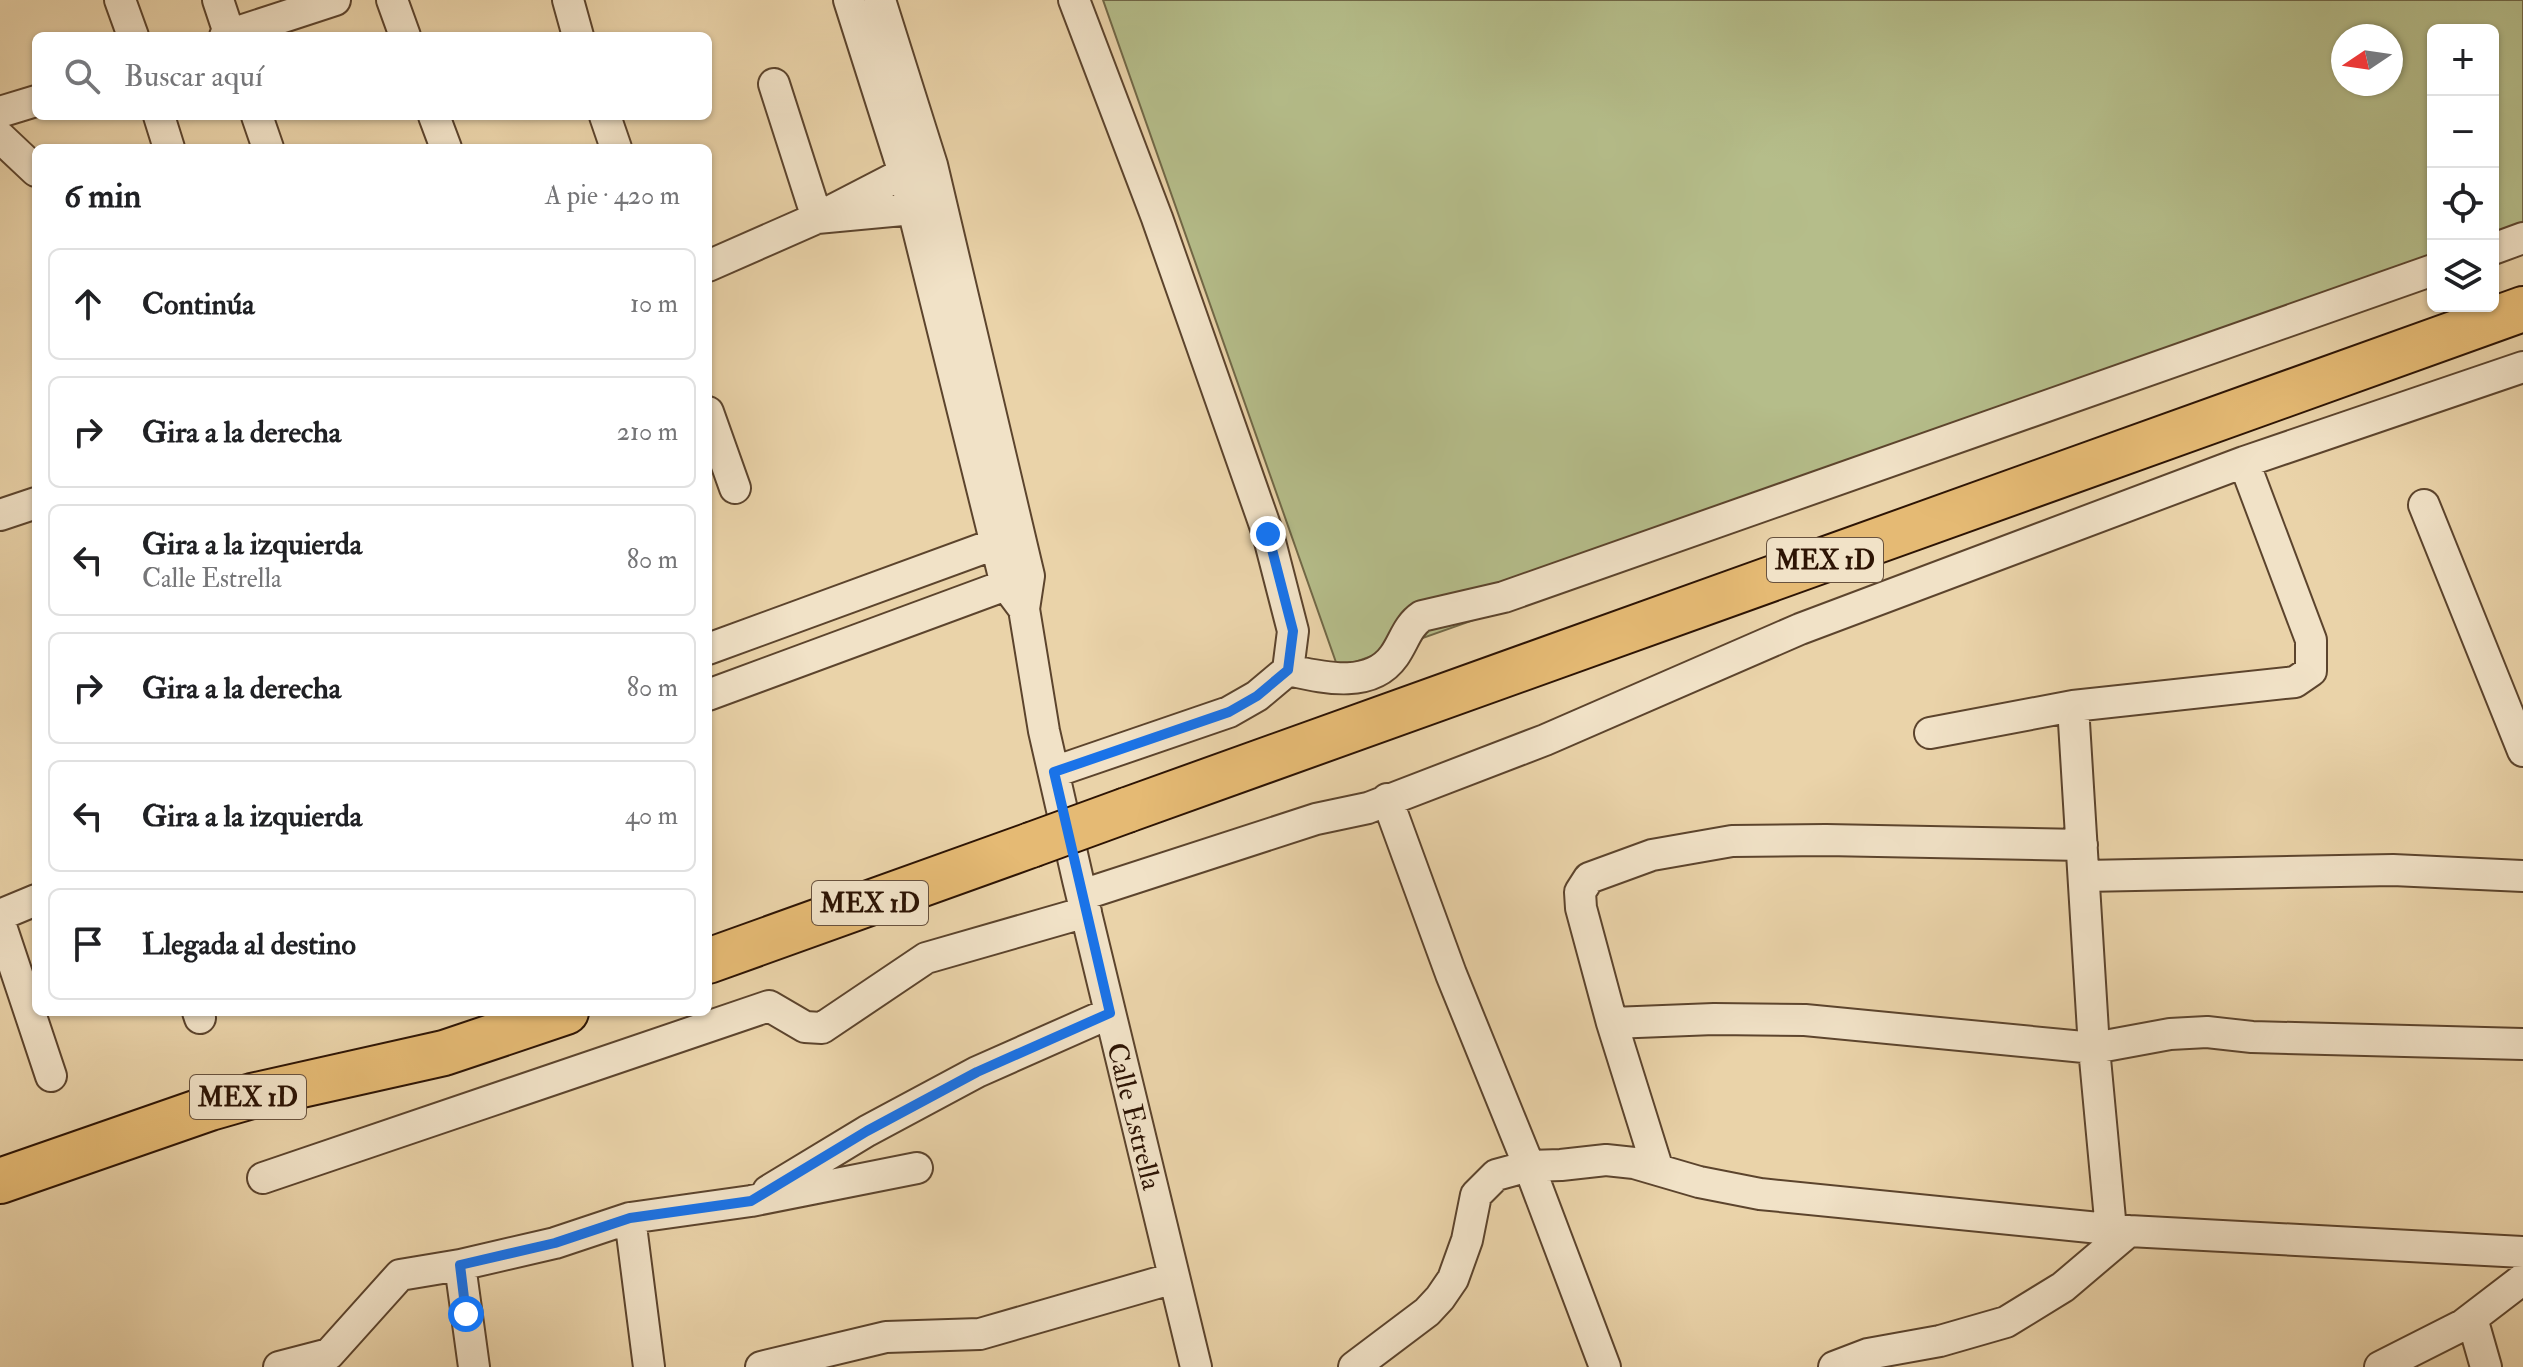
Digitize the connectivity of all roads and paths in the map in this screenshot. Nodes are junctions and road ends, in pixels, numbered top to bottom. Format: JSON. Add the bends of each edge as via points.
{"nodes":[{"id":1,"x":120,"y":0,"type":"edge"},
{"id":2,"x":218,"y":0,"type":"edge"},
{"id":3,"x":335,"y":0,"type":"edge"},
{"id":4,"x":392,"y":0,"type":"edge"},
{"id":5,"x":568,"y":0,"type":"edge"},
{"id":6,"x":849,"y":0,"type":"edge"},
{"id":7,"x":880,"y":0,"type":"edge"},
{"id":8,"x":1074,"y":0,"type":"edge"},
{"id":9,"x":132,"y":32,"type":"edge"},
{"id":10,"x":227,"y":32,"type":"edge"},
{"id":11,"x":237,"y":32,"type":"edge"},
{"id":12,"x":404,"y":32,"type":"edge"},
{"id":13,"x":577,"y":32,"type":"edge"},
{"id":14,"x":878,"y":37,"type":"junction"},
{"id":15,"x":774,"y":84,"type":"dead end"},
{"id":16,"x":32,"y":102,"type":"edge"},
{"id":17,"x":0,"y":112,"type":"edge"},
{"id":18,"x":160,"y":120,"type":"edge"},
{"id":19,"x":258,"y":120,"type":"edge"},
{"id":20,"x":436,"y":120,"type":"edge"},
{"id":21,"x":606,"y":120,"type":"edge"},
{"id":22,"x":0,"y":137,"type":"edge"},
{"id":23,"x":168,"y":144,"type":"edge"},
{"id":24,"x":267,"y":144,"type":"edge"},
{"id":25,"x":444,"y":144,"type":"edge"},
{"id":26,"x":615,"y":144,"type":"edge"},
{"id":27,"x":32,"y":167,"type":"edge"},
{"id":28,"x":918,"y":169,"type":"junction"},
{"id":29,"x":927,"y":206,"type":"junction"},
{"id":30,"x":817,"y":218,"type":"junction"},
{"id":31,"x":2523,"y":238,"type":"edge"},
{"id":32,"x":2499,"y":247,"type":"edge"},
{"id":33,"x":712,"y":264,"type":"edge"},
{"id":34,"x":2427,"y":272,"type":"edge"},
{"id":35,"x":2523,"y":309,"type":"edge"},
{"id":36,"x":2523,"y":367,"type":"edge"},
{"id":37,"x":712,"y":423,"type":"edge"},
{"id":38,"x":2244,"y":462,"type":"junction"},
{"id":39,"x":735,"y":488,"type":"dead end"},
{"id":40,"x":2424,"y":505,"type":"dead end"},
{"id":41,"x":32,"y":508,"type":"edge"},
{"id":42,"x":0,"y":515,"type":"edge"},
{"id":43,"x":1007,"y":539,"type":"junction"},
{"id":44,"x":1020,"y":590,"type":"junction"},
{"id":45,"x":712,"y":648,"type":"edge"},
{"id":46,"x":1288,"y":670,"type":"junction"},
{"id":47,"x":712,"y":694,"type":"edge"},
{"id":48,"x":2073,"y":706,"type":"junction"},
{"id":49,"x":1930,"y":733,"type":"dead end"},
{"id":50,"x":2523,"y":751,"type":"edge"},
{"id":51,"x":1054,"y":772,"type":"junction"},
{"id":52,"x":1387,"y":799,"type":"junction"},
{"id":53,"x":2082,"y":845,"type":"junction"},
{"id":54,"x":2084,"y":876,"type":"junction"},
{"id":55,"x":2523,"y":876,"type":"edge"},
{"id":56,"x":32,"y":902,"type":"edge"},
{"id":57,"x":1084,"y":904,"type":"junction"},
{"id":58,"x":0,"y":915,"type":"edge"},
{"id":59,"x":0,"y":923,"type":"edge"},
{"id":60,"x":712,"y":960,"type":"edge"},
{"id":61,"x":1110,"y":1013,"type":"junction"},
{"id":62,"x":554,"y":1016,"type":"edge"},
{"id":63,"x":1612,"y":1023,"type":"junction"},
{"id":64,"x":2523,"y":1044,"type":"edge"},
{"id":65,"x":2094,"y":1048,"type":"junction"},
{"id":66,"x":51,"y":1076,"type":"dead end"},
{"id":67,"x":1529,"y":1166,"type":"junction"},
{"id":68,"x":917,"y":1168,"type":"dead end"},
{"id":69,"x":1658,"y":1170,"type":"junction"},
{"id":70,"x":263,"y":1178,"type":"dead end"},
{"id":71,"x":0,"y":1181,"type":"edge"},
{"id":72,"x":751,"y":1201,"type":"junction"},
{"id":73,"x":630,"y":1218,"type":"junction"},
{"id":74,"x":2120,"y":1231,"type":"junction"},
{"id":75,"x":2523,"y":1252,"type":"edge"},
{"id":76,"x":460,"y":1265,"type":"junction"},
{"id":77,"x":1174,"y":1278,"type":"junction"},
{"id":78,"x":2523,"y":1279,"type":"edge"},
{"id":79,"x":2472,"y":1318,"type":"junction"},
{"id":80,"x":279,"y":1367,"type":"edge"},
{"id":81,"x":474,"y":1367,"type":"edge"},
{"id":82,"x":649,"y":1367,"type":"edge"},
{"id":83,"x":761,"y":1367,"type":"edge"},
{"id":84,"x":1196,"y":1367,"type":"edge"},
{"id":85,"x":1354,"y":1367,"type":"edge"},
{"id":86,"x":1605,"y":1367,"type":"edge"},
{"id":87,"x":1834,"y":1367,"type":"edge"},
{"id":88,"x":2380,"y":1367,"type":"edge"},
{"id":89,"x":2486,"y":1367,"type":"edge"}],
"edges":[{"from":1,"to":9,"type":"street"},
{"from":2,"to":10,"type":"street"},
{"from":3,"to":11,"type":"street"},
{"from":4,"to":12,"type":"street"},
{"from":5,"to":13,"type":"street"},
{"from":6,"to":14,"type":"street"},
{"from":7,"to":14,"type":"street"},
{"from":8,"to":46,"type":"street","via":[[1268,534],[1293,631]]},
{"from":14,"to":28,"type":"street","name":"Calle Estrella"},
{"from":15,"to":30,"type":"street"},
{"from":16,"to":17,"type":"street"},
{"from":18,"to":23,"type":"street"},
{"from":19,"to":24,"type":"street"},
{"from":20,"to":25,"type":"street"},
{"from":21,"to":26,"type":"street"},
{"from":22,"to":27,"type":"street"},
{"from":28,"to":29,"type":"street","name":"Calle Estrella"},
{"from":28,"to":30,"type":"street"},
{"from":29,"to":30,"type":"street"},
{"from":29,"to":43,"type":"street","name":"Calle Estrella"},
{"from":30,"to":33,"type":"street"},
{"from":31,"to":32,"type":"street"},
{"from":34,"to":46,"type":"street","via":[[1504,597],[1422,616],[1386,665],[1372,672],[1338,680]]},
{"from":35,"to":60,"type":"highway","number":"MEX 1D","bridge":true},
{"from":36,"to":38,"type":"street"},
{"from":37,"to":39,"type":"street"},
{"from":38,"to":48,"type":"street","via":[[2311,640],[2311,671],[2295,682]]},
{"from":38,"to":52,"type":"street","via":[[1800,629],[1545,740]]},
{"from":40,"to":50,"type":"street"},
{"from":41,"to":42,"type":"street"},
{"from":43,"to":44,"type":"street","name":"Calle Estrella"},
{"from":43,"to":45,"type":"street"},
{"from":44,"to":47,"type":"street"},
{"from":44,"to":51,"type":"street","name":"Calle Estrella"},
{"from":46,"to":51,"type":"street","via":[[1229,712]]},
{"from":48,"to":49,"type":"street"},
{"from":48,"to":53,"type":"street"},
{"from":51,"to":57,"type":"street","name":"Calle Estrella"},
{"from":52,"to":57,"type":"street","via":[[1316,819]]},
{"from":52,"to":67,"type":"street"},
{"from":53,"to":54,"type":"street"},
{"from":53,"to":63,"type":"street","via":[[1732,841],[1652,855],[1589,878],[1580,892],[1581,908]]},
{"from":54,"to":55,"type":"street","via":[[2393,870]]},
{"from":54,"to":65,"type":"street"},
{"from":56,"to":58,"type":"street"},
{"from":57,"to":61,"type":"street","name":"Calle Estrella"},
{"from":57,"to":70,"type":"street","via":[[926,958],[822,1028],[805,1027],[769,1006]]},
{"from":59,"to":66,"type":"street"},
{"from":61,"to":72,"type":"street","via":[[977,1072]]},
{"from":61,"to":77,"type":"street","name":"Calle Estrella"},
{"from":62,"to":71,"type":"highway","number":"MEX 1D","via":[[434,1056],[210,1108]]},
{"from":63,"to":65,"type":"street","via":[[1805,1020]]},
{"from":63,"to":69,"type":"street"},
{"from":64,"to":65,"type":"street","via":[[2207,1032]]},
{"from":65,"to":74,"type":"street"},
{"from":67,"to":69,"type":"street","via":[[1606,1160]]},
{"from":67,"to":85,"type":"street","via":[[1496,1175],[1476,1195],[1467,1240],[1440,1298]]},
{"from":67,"to":86,"type":"street"},
{"from":68,"to":72,"type":"street"},
{"from":69,"to":74,"type":"street","via":[[1760,1194]]},
{"from":72,"to":73,"type":"street"},
{"from":73,"to":76,"type":"street","via":[[555,1243]]},
{"from":73,"to":82,"type":"street"},
{"from":74,"to":75,"type":"street"},
{"from":74,"to":87,"type":"street","via":[[2063,1287],[2006,1322]]},
{"from":76,"to":80,"type":"street","via":[[400,1275],[329,1354]]},
{"from":76,"to":81,"type":"street"},
{"from":77,"to":83,"type":"street","via":[[980,1334],[886,1337]]},
{"from":77,"to":84,"type":"street","name":"Calle Estrella"},
{"from":78,"to":79,"type":"street"},
{"from":79,"to":88,"type":"street"},
{"from":79,"to":89,"type":"street"}]}
